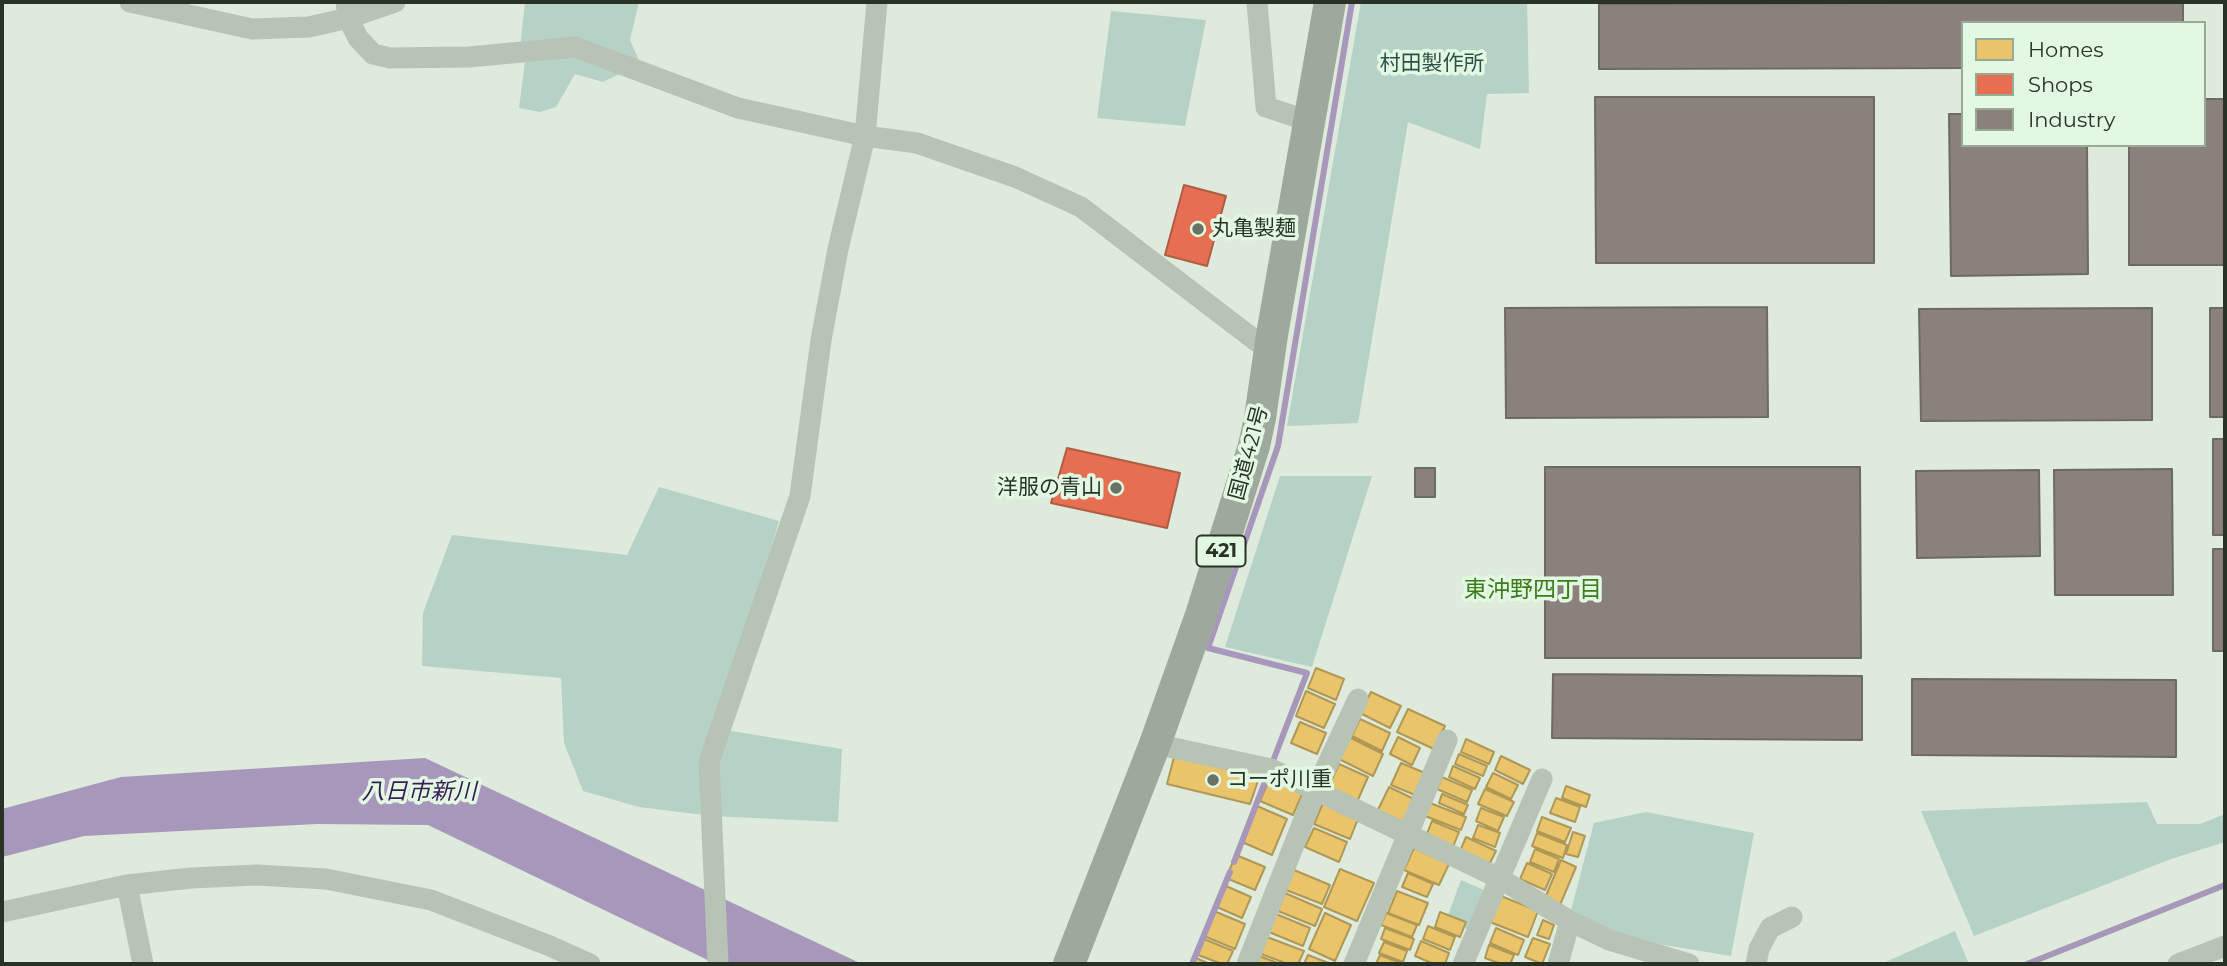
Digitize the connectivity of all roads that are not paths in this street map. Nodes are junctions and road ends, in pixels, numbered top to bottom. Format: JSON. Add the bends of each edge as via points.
{"nodes":[{"id":1,"x":130,"y":2,"type":"edge"},
{"id":2,"x":396,"y":2,"type":"edge"},
{"id":3,"x":877,"y":2,"type":"edge"},
{"id":4,"x":1257,"y":2,"type":"edge"},
{"id":5,"x":1330,"y":2,"type":"edge"},
{"id":6,"x":347,"y":10,"type":"edge"},
{"id":7,"x":1309,"y":121,"type":"junction"},
{"id":8,"x":865,"y":136,"type":"junction"},
{"id":9,"x":1272,"y":335,"type":"junction"},
{"id":10,"x":1358,"y":699,"type":"dead end"},
{"id":11,"x":1447,"y":740,"type":"dead end"},
{"id":12,"x":1155,"y":744,"type":"junction"},
{"id":13,"x":1542,"y":779,"type":"dead end"},
{"id":14,"x":1316,"y":789,"type":"junction"},
{"id":15,"x":1408,"y":834,"type":"junction"},
{"id":16,"x":1499,"y":878,"type":"junction"},
{"id":17,"x":127,"y":885,"type":"junction"},
{"id":18,"x":2,"y":912,"type":"edge"},
{"id":19,"x":1792,"y":917,"type":"dead end"},
{"id":20,"x":1570,"y":920,"type":"junction"},
{"id":21,"x":2225,"y":946,"type":"edge"},
{"id":22,"x":143,"y":964,"type":"edge"},
{"id":23,"x":590,"y":964,"type":"edge"},
{"id":24,"x":718,"y":964,"type":"edge"},
{"id":25,"x":1069,"y":964,"type":"edge"},
{"id":26,"x":1247,"y":964,"type":"edge"},
{"id":27,"x":1354,"y":964,"type":"edge"},
{"id":28,"x":1463,"y":964,"type":"edge"},
{"id":29,"x":1558,"y":964,"type":"edge"},
{"id":30,"x":1689,"y":964,"type":"edge"},
{"id":31,"x":1756,"y":964,"type":"edge"},
{"id":32,"x":2178,"y":964,"type":"edge"}],
"edges":[{"from":1,"to":6,"type":"street","via":[[253,29],[309,27]]},
{"from":2,"to":6,"type":"street"},
{"from":3,"to":8,"type":"street"},
{"from":4,"to":7,"type":"street","via":[[1266,107]]},
{"from":5,"to":7,"type":"highway","name":"国道421号","number":"421"},
{"from":6,"to":8,"type":"street","via":[[358,38],[373,54],[469,57],[575,47],[738,108]]},
{"from":7,"to":9,"type":"highway","name":"国道421号","number":"421"},
{"from":8,"to":9,"type":"street","via":[[917,143],[1015,177],[1081,207],[1256,341]]},
{"from":8,"to":24,"type":"street","via":[[821,340],[800,496],[709,762]]},
{"from":9,"to":12,"type":"highway","name":"国道421号","number":"421","via":[[1254,446]]},
{"from":10,"to":14,"type":"street"},
{"from":11,"to":15,"type":"street"},
{"from":12,"to":14,"type":"street","via":[[1271,769]]},
{"from":12,"to":25,"type":"highway","name":"国道421号","number":"421"},
{"from":13,"to":16,"type":"street"},
{"from":14,"to":15,"type":"street"},
{"from":14,"to":26,"type":"street"},
{"from":15,"to":16,"type":"street"},
{"from":15,"to":27,"type":"street"},
{"from":16,"to":20,"type":"street"},
{"from":16,"to":28,"type":"street"},
{"from":17,"to":18,"type":"street"},
{"from":17,"to":22,"type":"street"},
{"from":17,"to":23,"type":"street","via":[[257,875],[326,879],[431,900]]},
{"from":19,"to":31,"type":"street","via":[[1770,928]]},
{"from":20,"to":29,"type":"street"},
{"from":20,"to":30,"type":"street","via":[[1609,940]]},
{"from":21,"to":32,"type":"street"}]}
